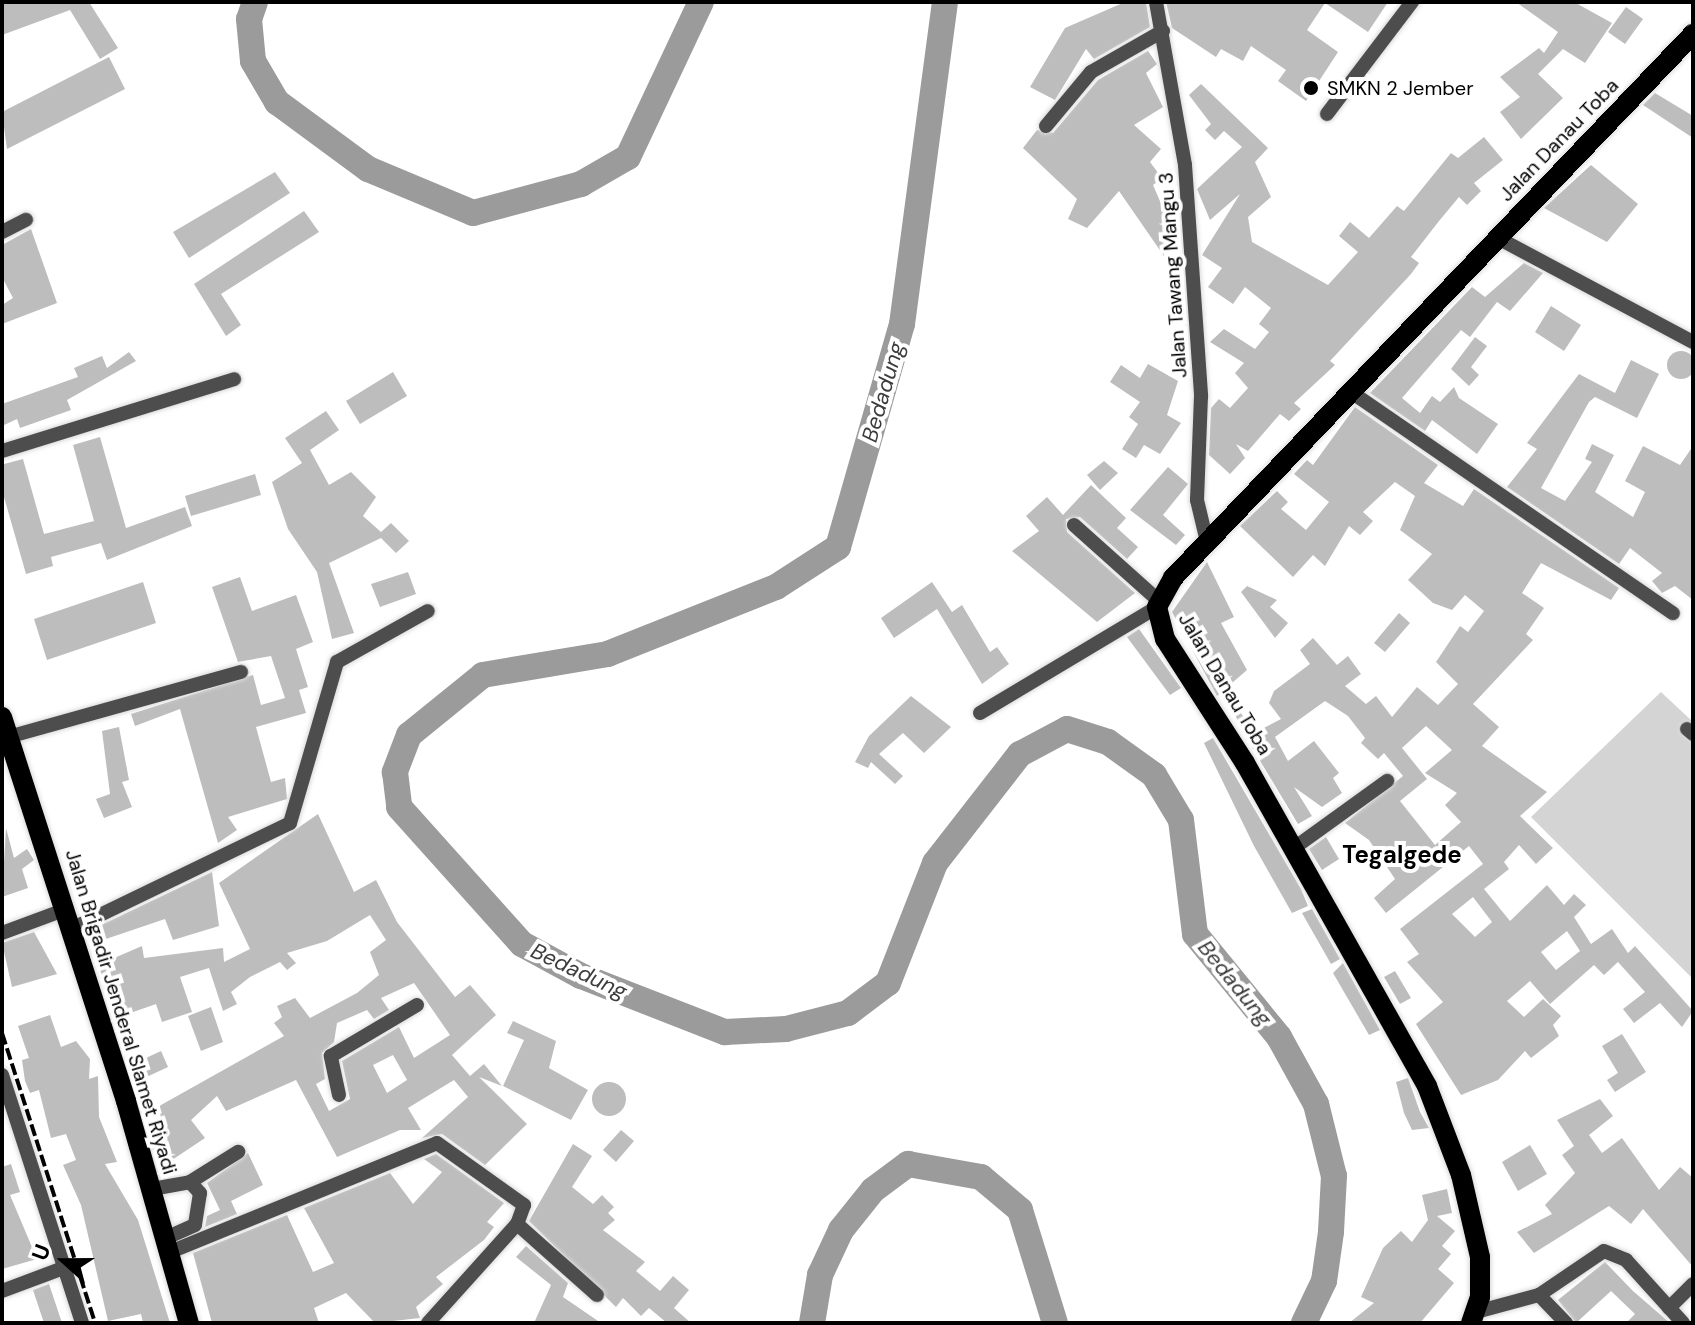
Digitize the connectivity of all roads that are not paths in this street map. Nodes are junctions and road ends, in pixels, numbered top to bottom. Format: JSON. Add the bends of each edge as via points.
{"nodes":[{"id":1,"x":1156,"y":2,"type":"edge"},
{"id":2,"x":1412,"y":2,"type":"edge"},
{"id":3,"x":1163,"y":31,"type":"junction"},
{"id":4,"x":1693,"y":34,"type":"edge"},
{"id":5,"x":1327,"y":114,"type":"dead end"},
{"id":6,"x":1046,"y":126,"type":"dead end"},
{"id":7,"x":26,"y":220,"type":"dead end"},
{"id":8,"x":2,"y":232,"type":"edge"},
{"id":9,"x":1498,"y":238,"type":"junction"},
{"id":10,"x":1693,"y":342,"type":"edge"},
{"id":11,"x":234,"y":379,"type":"dead end"},
{"id":12,"x":1354,"y":394,"type":"junction"},
{"id":13,"x":2,"y":451,"type":"edge"},
{"id":14,"x":1074,"y":525,"type":"dead end"},
{"id":15,"x":1208,"y":546,"type":"junction"},
{"id":16,"x":1158,"y":604,"type":"junction"},
{"id":17,"x":428,"y":611,"type":"dead end"},
{"id":18,"x":1673,"y":613,"type":"dead end"},
{"id":19,"x":241,"y":672,"type":"dead end"},
{"id":20,"x":980,"y":713,"type":"dead end"},
{"id":21,"x":5,"y":727,"type":"edge"},
{"id":22,"x":1387,"y":781,"type":"dead end"},
{"id":23,"x":1294,"y":848,"type":"junction"},
{"id":24,"x":68,"y":919,"type":"junction"},
{"id":25,"x":2,"y":933,"type":"edge"},
{"id":26,"x":417,"y":1005,"type":"dead end"},
{"id":27,"x":2,"y":1075,"type":"edge"},
{"id":28,"x":339,"y":1095,"type":"dead end"},
{"id":29,"x":238,"y":1152,"type":"dead end"},
{"id":30,"x":190,"y":1182,"type":"junction"},
{"id":31,"x":152,"y":1189,"type":"junction"},
{"id":32,"x":517,"y":1224,"type":"junction"},
{"id":33,"x":168,"y":1245,"type":"junction"},
{"id":34,"x":66,"y":1267,"type":"junction"},
{"id":35,"x":1693,"y":1284,"type":"edge"},
{"id":36,"x":2,"y":1291,"type":"edge"},
{"id":37,"x":597,"y":1295,"type":"dead end"},
{"id":38,"x":1539,"y":1295,"type":"junction"},
{"id":39,"x":1669,"y":1308,"type":"junction"},
{"id":40,"x":1473,"y":1318,"type":"edge"},
{"id":41,"x":82,"y":1323,"type":"edge"},
{"id":42,"x":189,"y":1323,"type":"edge"},
{"id":43,"x":428,"y":1323,"type":"edge"},
{"id":44,"x":1566,"y":1323,"type":"edge"},
{"id":45,"x":1683,"y":1323,"type":"edge"}],
"edges":[{"from":1,"to":3,"type":"street","name":"Jalan Tawang Mangu 3"},
{"from":2,"to":5,"type":"street"},
{"from":3,"to":6,"type":"street","via":[[1091,72]]},
{"from":3,"to":15,"type":"street","name":"Jalan Tawang Mangu 3","via":[[1186,180],[1201,396],[1197,500]]},
{"from":4,"to":9,"type":"main road","name":"Jalan Danau Toba"},
{"from":7,"to":8,"type":"street"},
{"from":9,"to":10,"type":"street"},
{"from":9,"to":12,"type":"main road","name":"Jalan Danau Toba"},
{"from":11,"to":13,"type":"street"},
{"from":12,"to":15,"type":"main road","name":"Jalan Danau Toba"},
{"from":12,"to":18,"type":"street"},
{"from":14,"to":16,"type":"street"},
{"from":15,"to":16,"type":"main road","name":"Jalan Danau Toba"},
{"from":16,"to":20,"type":"street"},
{"from":16,"to":23,"type":"main road","name":"Jalan Danau Toba","via":[[1165,639]]},
{"from":17,"to":24,"type":"street","via":[[337,662],[297,814],[284,829]]},
{"from":19,"to":21,"type":"street"},
{"from":21,"to":24,"type":"main road","name":"Jalan Brigadir Jenderal Slamet Riyadi"},
{"from":22,"to":23,"type":"street"},
{"from":23,"to":40,"type":"main road","name":"Jalan Danau Toba","via":[[1427,1086],[1461,1175],[1480,1257]]},
{"from":24,"to":25,"type":"street"},
{"from":24,"to":31,"type":"main road","name":"Jalan Brigadir Jenderal Slamet Riyadi"},
{"from":26,"to":28,"type":"street","via":[[331,1056]]},
{"from":27,"to":34,"type":"street"},
{"from":29,"to":30,"type":"street"},
{"from":30,"to":31,"type":"street"},
{"from":30,"to":33,"type":"street","via":[[200,1193],[201,1213],[195,1225]]},
{"from":31,"to":33,"type":"main road","name":"Jalan Brigadir Jenderal Slamet Riyadi"},
{"from":32,"to":33,"type":"street","via":[[520,1198],[432,1143]]},
{"from":32,"to":37,"type":"street"},
{"from":32,"to":43,"type":"street"},
{"from":33,"to":42,"type":"main road","name":"Jalan Brigadir Jenderal Slamet Riyadi"},
{"from":34,"to":36,"type":"street"},
{"from":34,"to":41,"type":"street"},
{"from":35,"to":39,"type":"street"},
{"from":38,"to":39,"type":"street","via":[[1604,1251],[1626,1260]]},
{"from":38,"to":40,"type":"street"},
{"from":38,"to":44,"type":"street"},
{"from":39,"to":45,"type":"street"}]}
